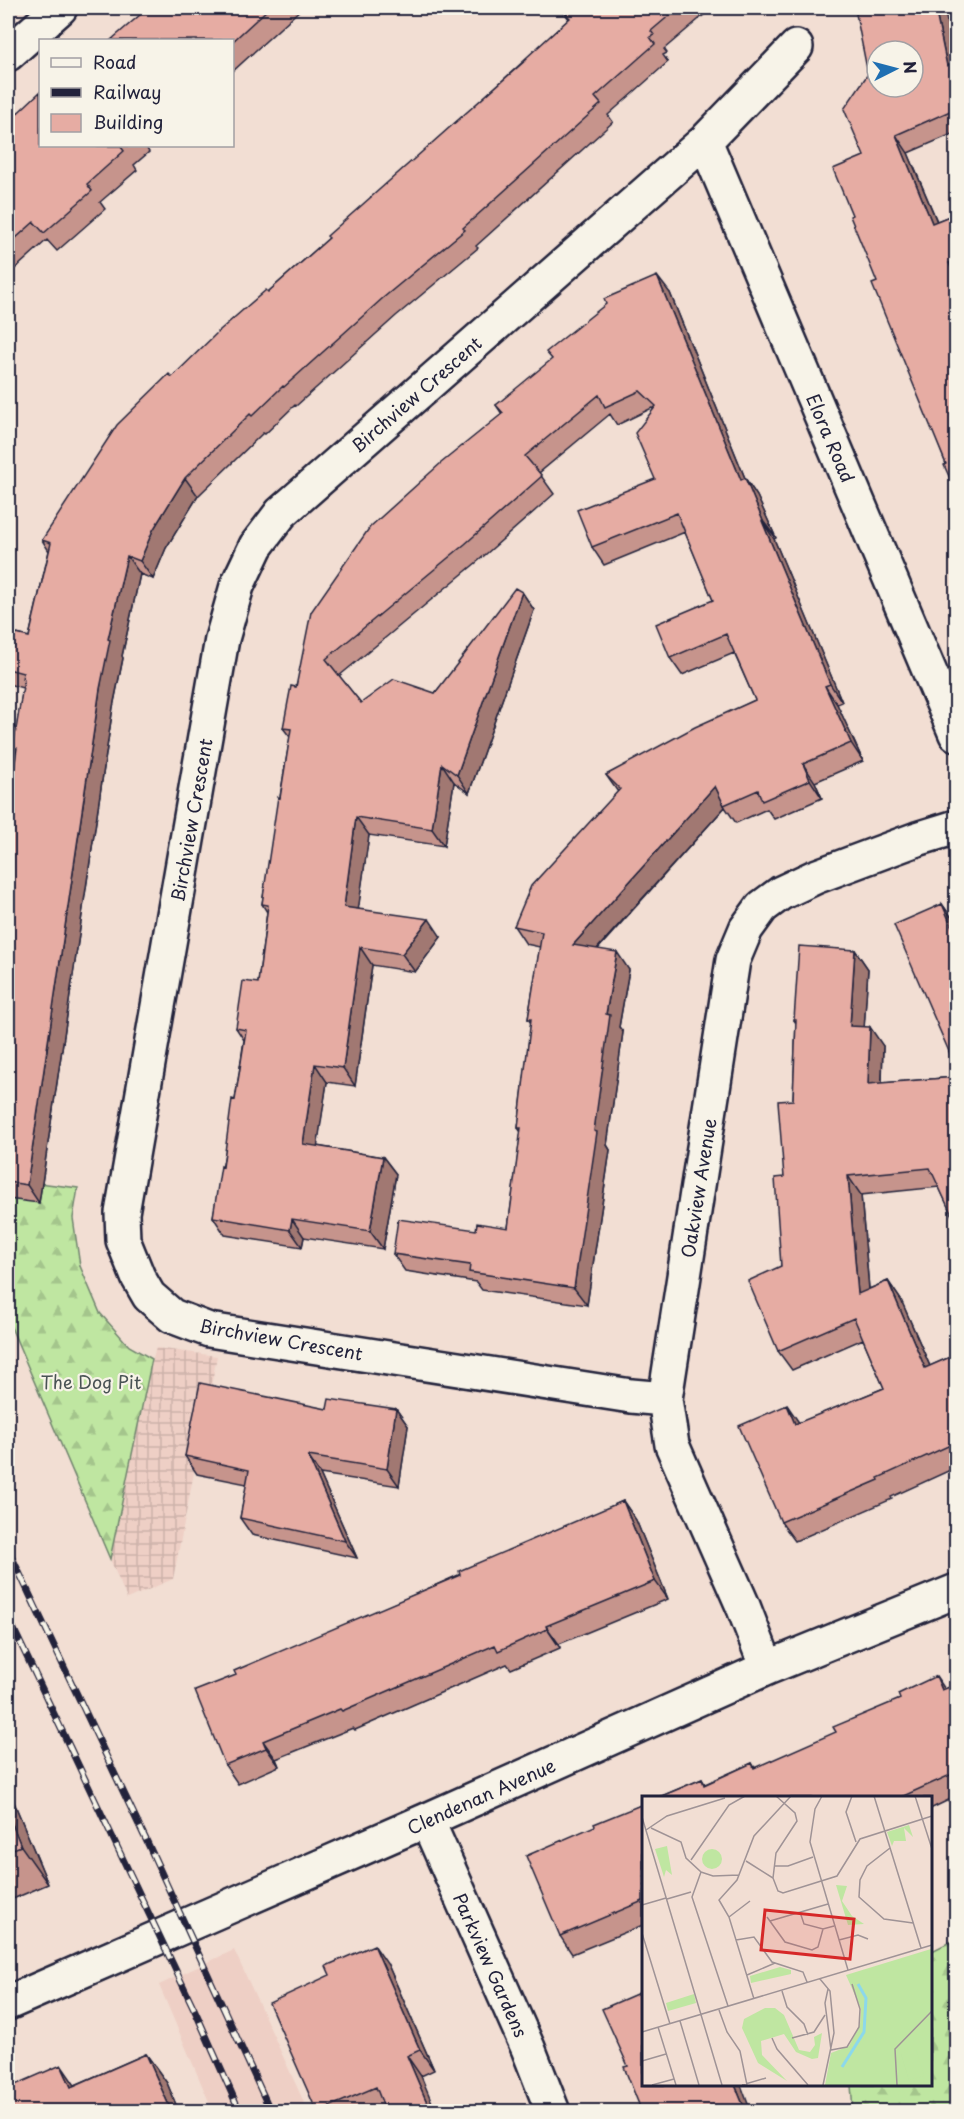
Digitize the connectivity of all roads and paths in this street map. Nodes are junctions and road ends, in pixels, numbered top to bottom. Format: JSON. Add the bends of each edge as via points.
{"nodes":[{"id":1,"x":60,"y":8,"type":"edge"},
{"id":2,"x":796,"y":47,"type":"dead end"},
{"id":3,"x":8,"y":54,"type":"edge"},
{"id":4,"x":705,"y":141,"type":"junction"},
{"id":5,"x":957,"y":734,"type":"edge"},
{"id":6,"x":957,"y":827,"type":"edge"},
{"id":7,"x":665,"y":1400,"type":"junction"},
{"id":8,"x":957,"y":1592,"type":"edge"},
{"id":9,"x":767,"y":1668,"type":"junction"},
{"id":10,"x":427,"y":1820,"type":"junction"},
{"id":11,"x":8,"y":2002,"type":"edge"},
{"id":12,"x":553,"y":2112,"type":"edge"}],
"edges":[{"from":1,"to":3,"type":"street"},
{"from":2,"to":4,"type":"street","name":"Birchview Crescent"},
{"from":4,"to":5,"type":"street","name":"Elora Road"},
{"from":4,"to":7,"type":"street","name":"Birchview Crescent","via":[[281,513],[256,546],[237,586],[222,639],[122,1213],[123,1240],[149,1296],[172,1317],[209,1330]]},
{"from":6,"to":7,"type":"street","name":"Oakview Avenue","via":[[781,893],[762,907],[746,929],[733,960]]},
{"from":7,"to":9,"type":"street","name":"Oakview Avenue","via":[[672,1445]]},
{"from":8,"to":9,"type":"street","name":"Clendenan Avenue"},
{"from":9,"to":10,"type":"street","name":"Clendenan Avenue"},
{"from":10,"to":11,"type":"street","name":"Clendenan Avenue"},
{"from":10,"to":12,"type":"street","name":"Parkview Gardens"}]}
